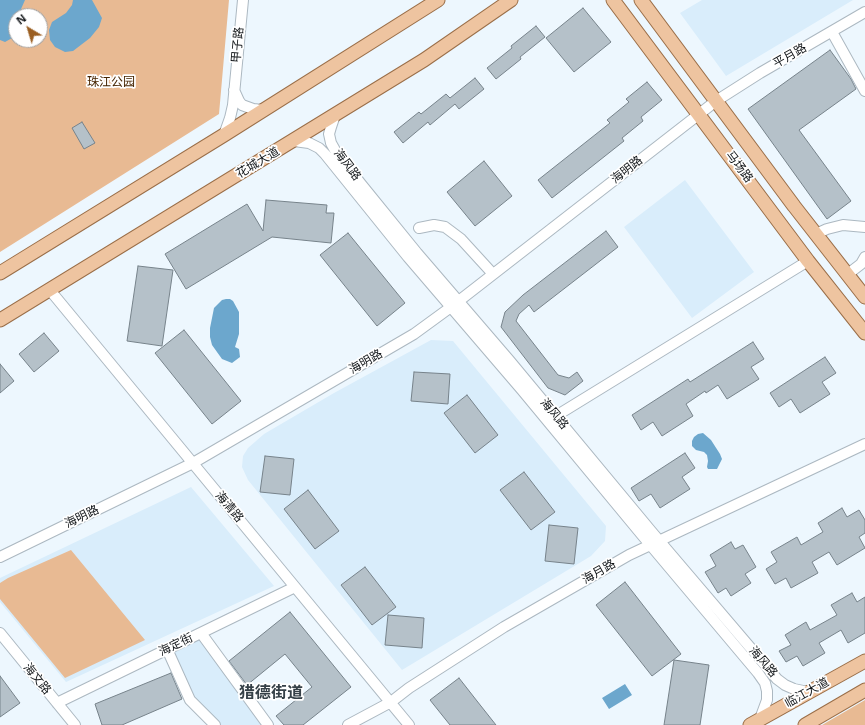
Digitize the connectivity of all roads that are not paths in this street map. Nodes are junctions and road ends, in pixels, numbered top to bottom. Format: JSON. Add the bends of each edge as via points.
{"nodes":[{"id":1,"x":243,"y":0,"type":"edge"},
{"id":2,"x":511,"y":0,"type":"edge"},
{"id":3,"x":613,"y":0,"type":"edge"},
{"id":4,"x":641,"y":0,"type":"edge"},
{"id":5,"x":431,"y":2,"type":"edge"},
{"id":6,"x":865,"y":12,"type":"edge"},
{"id":7,"x":832,"y":32,"type":"junction"},
{"id":8,"x":234,"y":90,"type":"junction"},
{"id":9,"x":865,"y":91,"type":"edge"},
{"id":10,"x":716,"y":101,"type":"junction"},
{"id":11,"x":264,"y":110,"type":"junction"},
{"id":12,"x":698,"y":114,"type":"junction"},
{"id":13,"x":335,"y":115,"type":"junction"},
{"id":14,"x":224,"y":135,"type":"junction"},
{"id":15,"x":294,"y":141,"type":"junction"},
{"id":16,"x":419,"y":228,"type":"dead end"},
{"id":17,"x":865,"y":229,"type":"edge"},
{"id":18,"x":816,"y":234,"type":"junction"},
{"id":19,"x":865,"y":257,"type":"edge"},
{"id":20,"x":808,"y":261,"type":"junction"},
{"id":21,"x":0,"y":273,"type":"edge"},
{"id":22,"x":493,"y":274,"type":"junction"},
{"id":23,"x":848,"y":274,"type":"junction"},
{"id":24,"x":49,"y":289,"type":"junction"},
{"id":25,"x":865,"y":297,"type":"edge"},
{"id":26,"x":455,"y":304,"type":"junction"},
{"id":27,"x":0,"y":320,"type":"edge"},
{"id":28,"x":865,"y":333,"type":"edge"},
{"id":29,"x":552,"y":419,"type":"junction"},
{"id":30,"x":865,"y":444,"type":"edge"},
{"id":31,"x":193,"y":463,"type":"junction"},
{"id":32,"x":659,"y":540,"type":"junction"},
{"id":33,"x":649,"y":544,"type":"junction"},
{"id":34,"x":0,"y":557,"type":"edge"},
{"id":35,"x":295,"y":586,"type":"junction"},
{"id":36,"x":0,"y":633,"type":"edge"},
{"id":37,"x":201,"y":633,"type":"junction"},
{"id":38,"x":167,"y":649,"type":"junction"},
{"id":39,"x":865,"y":660,"type":"edge"},
{"id":40,"x":865,"y":690,"type":"edge"},
{"id":41,"x":808,"y":692,"type":"junction"},
{"id":42,"x":391,"y":702,"type":"junction"},
{"id":43,"x":57,"y":703,"type":"junction"},
{"id":44,"x":755,"y":722,"type":"edge"},
{"id":45,"x":75,"y":725,"type":"edge"},
{"id":46,"x":215,"y":725,"type":"edge"},
{"id":47,"x":268,"y":725,"type":"edge"},
{"id":48,"x":348,"y":725,"type":"edge"},
{"id":49,"x":409,"y":725,"type":"edge"},
{"id":50,"x":805,"y":725,"type":"edge"}],
"edges":[{"from":1,"to":8,"type":"street","name":"甲子路"},
{"from":2,"to":13,"type":"main road","name":"花城大道","via":[[430,56]]},
{"from":3,"to":12,"type":"main road","name":"马场路"},
{"from":4,"to":10,"type":"main road","name":"马场路"},
{"from":5,"to":11,"type":"main road"},
{"from":6,"to":7,"type":"street","name":"平月路"},
{"from":7,"to":9,"type":"street"},
{"from":7,"to":10,"type":"street","name":"平月路"},
{"from":8,"to":11,"type":"street","via":[[242,105]]},
{"from":8,"to":14,"type":"street","name":"甲子路","via":[[230,118]]},
{"from":10,"to":12,"type":"street","name":"平月路"},
{"from":10,"to":18,"type":"main road","name":"马场路"},
{"from":11,"to":14,"type":"main road"},
{"from":12,"to":20,"type":"main road","name":"马场路"},
{"from":12,"to":22,"type":"street","name":"海明路"},
{"from":13,"to":15,"type":"main road","name":"花城大道"},
{"from":13,"to":26,"type":"street","name":"海风路","via":[[329,134],[336,152]]},
{"from":14,"to":21,"type":"main road"},
{"from":15,"to":24,"type":"main road","name":"花城大道"},
{"from":15,"to":26,"type":"street","name":"海风路","via":[[309,143],[325,154],[403,251]]},
{"from":16,"to":22,"type":"street","via":[[434,224],[445,226],[461,239]]},
{"from":17,"to":18,"type":"street","via":[[843,225]]},
{"from":18,"to":23,"type":"main road","name":"马场路"},
{"from":19,"to":23,"type":"street","via":[[861,264]]},
{"from":20,"to":28,"type":"main road","name":"马场路"},
{"from":20,"to":29,"type":"street"},
{"from":22,"to":26,"type":"street","name":"海明路"},
{"from":23,"to":25,"type":"main road","name":"马场路"},
{"from":24,"to":27,"type":"main road","name":"花城大道"},
{"from":24,"to":31,"type":"street","name":"海清路"},
{"from":26,"to":29,"type":"street","name":"海风路"},
{"from":26,"to":31,"type":"street","name":"海明路","via":[[414,334]]},
{"from":29,"to":32,"type":"street","name":"海风路"},
{"from":29,"to":33,"type":"street","name":"海风路"},
{"from":30,"to":32,"type":"street","name":"海月路"},
{"from":31,"to":34,"type":"street","name":"海明路"},
{"from":31,"to":35,"type":"street","name":"海清路"},
{"from":32,"to":33,"type":"street","name":"海月路"},
{"from":32,"to":41,"type":"street","name":"海风路","via":[[777,679],[794,689]]},
{"from":33,"to":42,"type":"street","name":"海月路","via":[[504,627]]},
{"from":33,"to":44,"type":"street","name":"海风路","via":[[765,683],[767,700]]},
{"from":35,"to":37,"type":"street","name":"海定街"},
{"from":35,"to":42,"type":"street","name":"海清路"},
{"from":36,"to":43,"type":"street","name":"海文路"},
{"from":37,"to":38,"type":"street","name":"海定街"},
{"from":37,"to":47,"type":"street"},
{"from":38,"to":43,"type":"street","name":"海定街"},
{"from":38,"to":46,"type":"street","via":[[190,700]]},
{"from":39,"to":41,"type":"main road","name":"临江大道"},
{"from":40,"to":50,"type":"main road"},
{"from":41,"to":44,"type":"main road","name":"临江大道"},
{"from":42,"to":48,"type":"street","name":"海月路"},
{"from":42,"to":49,"type":"street","name":"海清路"},
{"from":43,"to":45,"type":"street","name":"海文路"}]}
